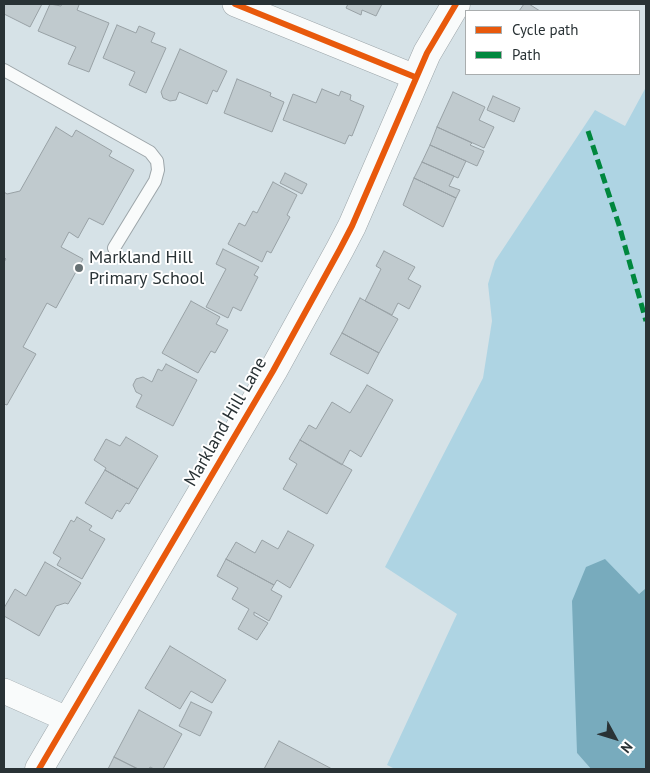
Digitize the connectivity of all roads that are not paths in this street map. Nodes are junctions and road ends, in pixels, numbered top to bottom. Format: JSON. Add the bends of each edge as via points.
{"nodes":[{"id":1,"x":235,"y":4,"type":"edge"},
{"id":2,"x":456,"y":4,"type":"edge"},
{"id":3,"x":288,"y":14,"type":"edge"},
{"id":4,"x":4,"y":70,"type":"edge"},
{"id":5,"x":415,"y":77,"type":"junction"},
{"id":6,"x":114,"y":248,"type":"dead end"},
{"id":7,"x":4,"y":690,"type":"edge"},
{"id":8,"x":69,"y":720,"type":"junction"},
{"id":9,"x":39,"y":769,"type":"edge"}],
"edges":[{"from":1,"to":3,"type":"street"},
{"from":2,"to":5,"type":"street","name":"Markland Hill Lane"},
{"from":3,"to":5,"type":"street"},
{"from":4,"to":6,"type":"lane","via":[[150,152],[157,161],[155,181]]},
{"from":5,"to":8,"type":"street","name":"Markland Hill Lane","via":[[340,249],[273,371]]},
{"from":7,"to":8,"type":"street"},
{"from":8,"to":9,"type":"street","name":"Markland Hill Lane"}]}
